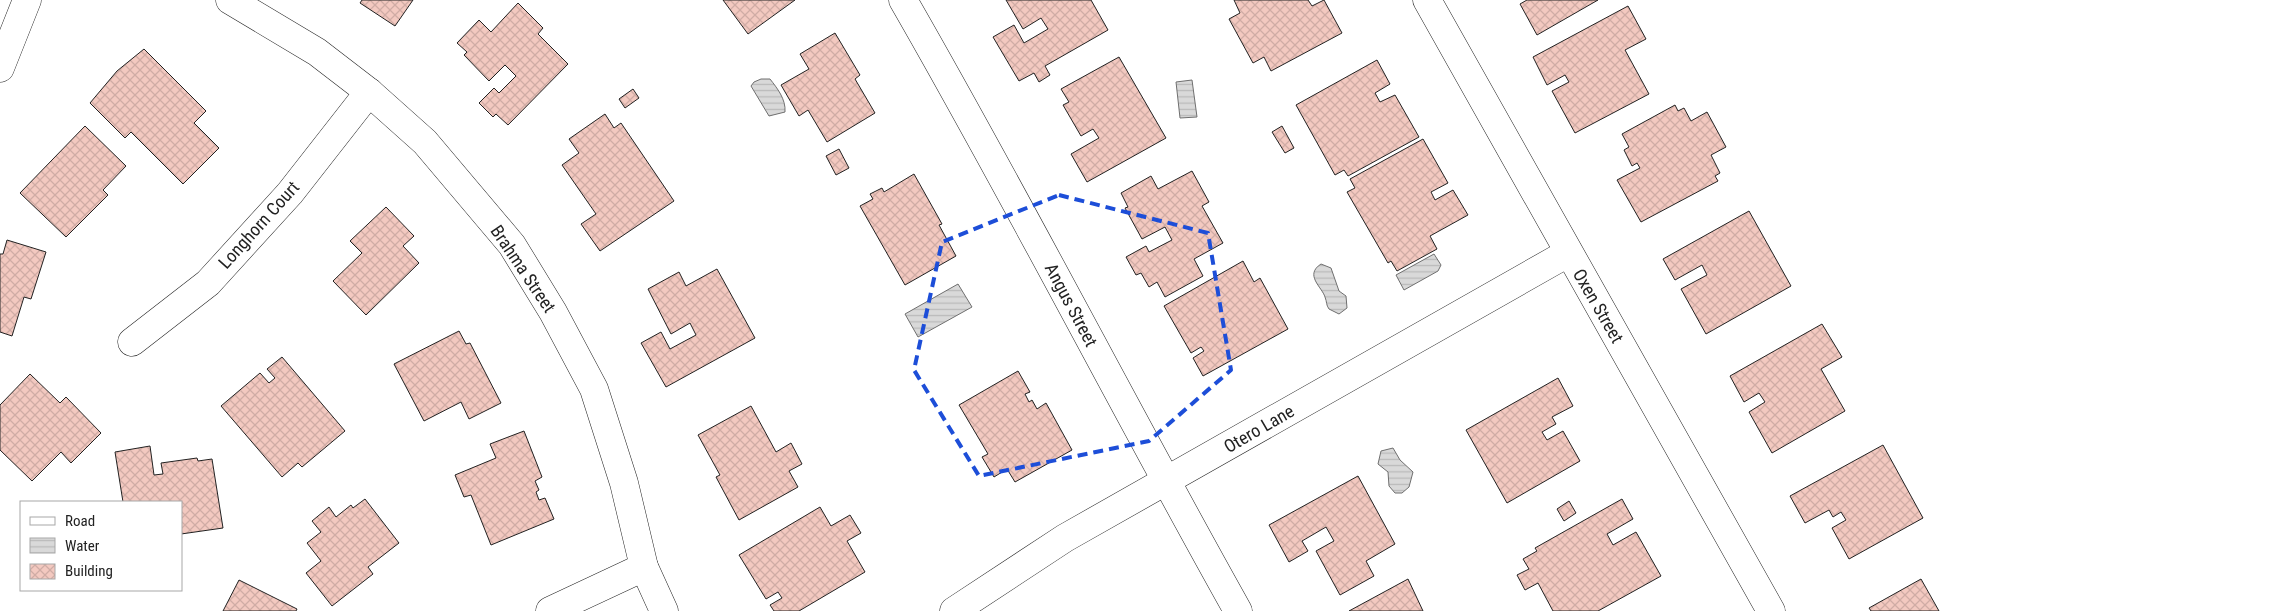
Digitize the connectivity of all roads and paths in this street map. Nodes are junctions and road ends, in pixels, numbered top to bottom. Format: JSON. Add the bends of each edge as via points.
{"nodes":[{"id":1,"x":28,"y":0,"type":"edge"},
{"id":2,"x":230,"y":0,"type":"edge"},
{"id":3,"x":902,"y":0,"type":"edge"},
{"id":4,"x":1427,"y":0,"type":"edge"},
{"id":5,"x":0,"y":68,"type":"edge"},
{"id":6,"x":369,"y":92,"type":"junction"},
{"id":7,"x":1568,"y":253,"type":"junction"},
{"id":8,"x":132,"y":342,"type":"dead end"},
{"id":9,"x":1166,"y":482,"type":"junction"},
{"id":10,"x":644,"y":567,"type":"junction"},
{"id":11,"x":550,"y":611,"type":"edge"},
{"id":12,"x":664,"y":611,"type":"edge"},
{"id":13,"x":954,"y":611,"type":"edge"},
{"id":14,"x":1238,"y":611,"type":"edge"},
{"id":15,"x":1771,"y":611,"type":"edge"}],
"edges":[{"from":1,"to":5,"type":"street"},
{"from":2,"to":6,"type":"street","name":"Brahma Street","via":[[317,52]]},
{"from":3,"to":9,"type":"street","name":"Angus Street"},
{"from":4,"to":7,"type":"street","name":"Oxen Street"},
{"from":6,"to":8,"type":"street","name":"Longhorn Court","via":[[290,193],[208,283]]},
{"from":6,"to":10,"type":"street","name":"Brahma Street","via":[[426,142],[512,245],[553,312],[594,388],[624,483]]},
{"from":7,"to":9,"type":"street","name":"Otero Lane"},
{"from":7,"to":15,"type":"street","name":"Oxen Street"},
{"from":9,"to":13,"type":"street","name":"Otero Lane","via":[[1065,538]]},
{"from":9,"to":14,"type":"street","name":"Angus Street"},
{"from":10,"to":11,"type":"street"},
{"from":10,"to":12,"type":"street","name":"Brahma Street"}]}
